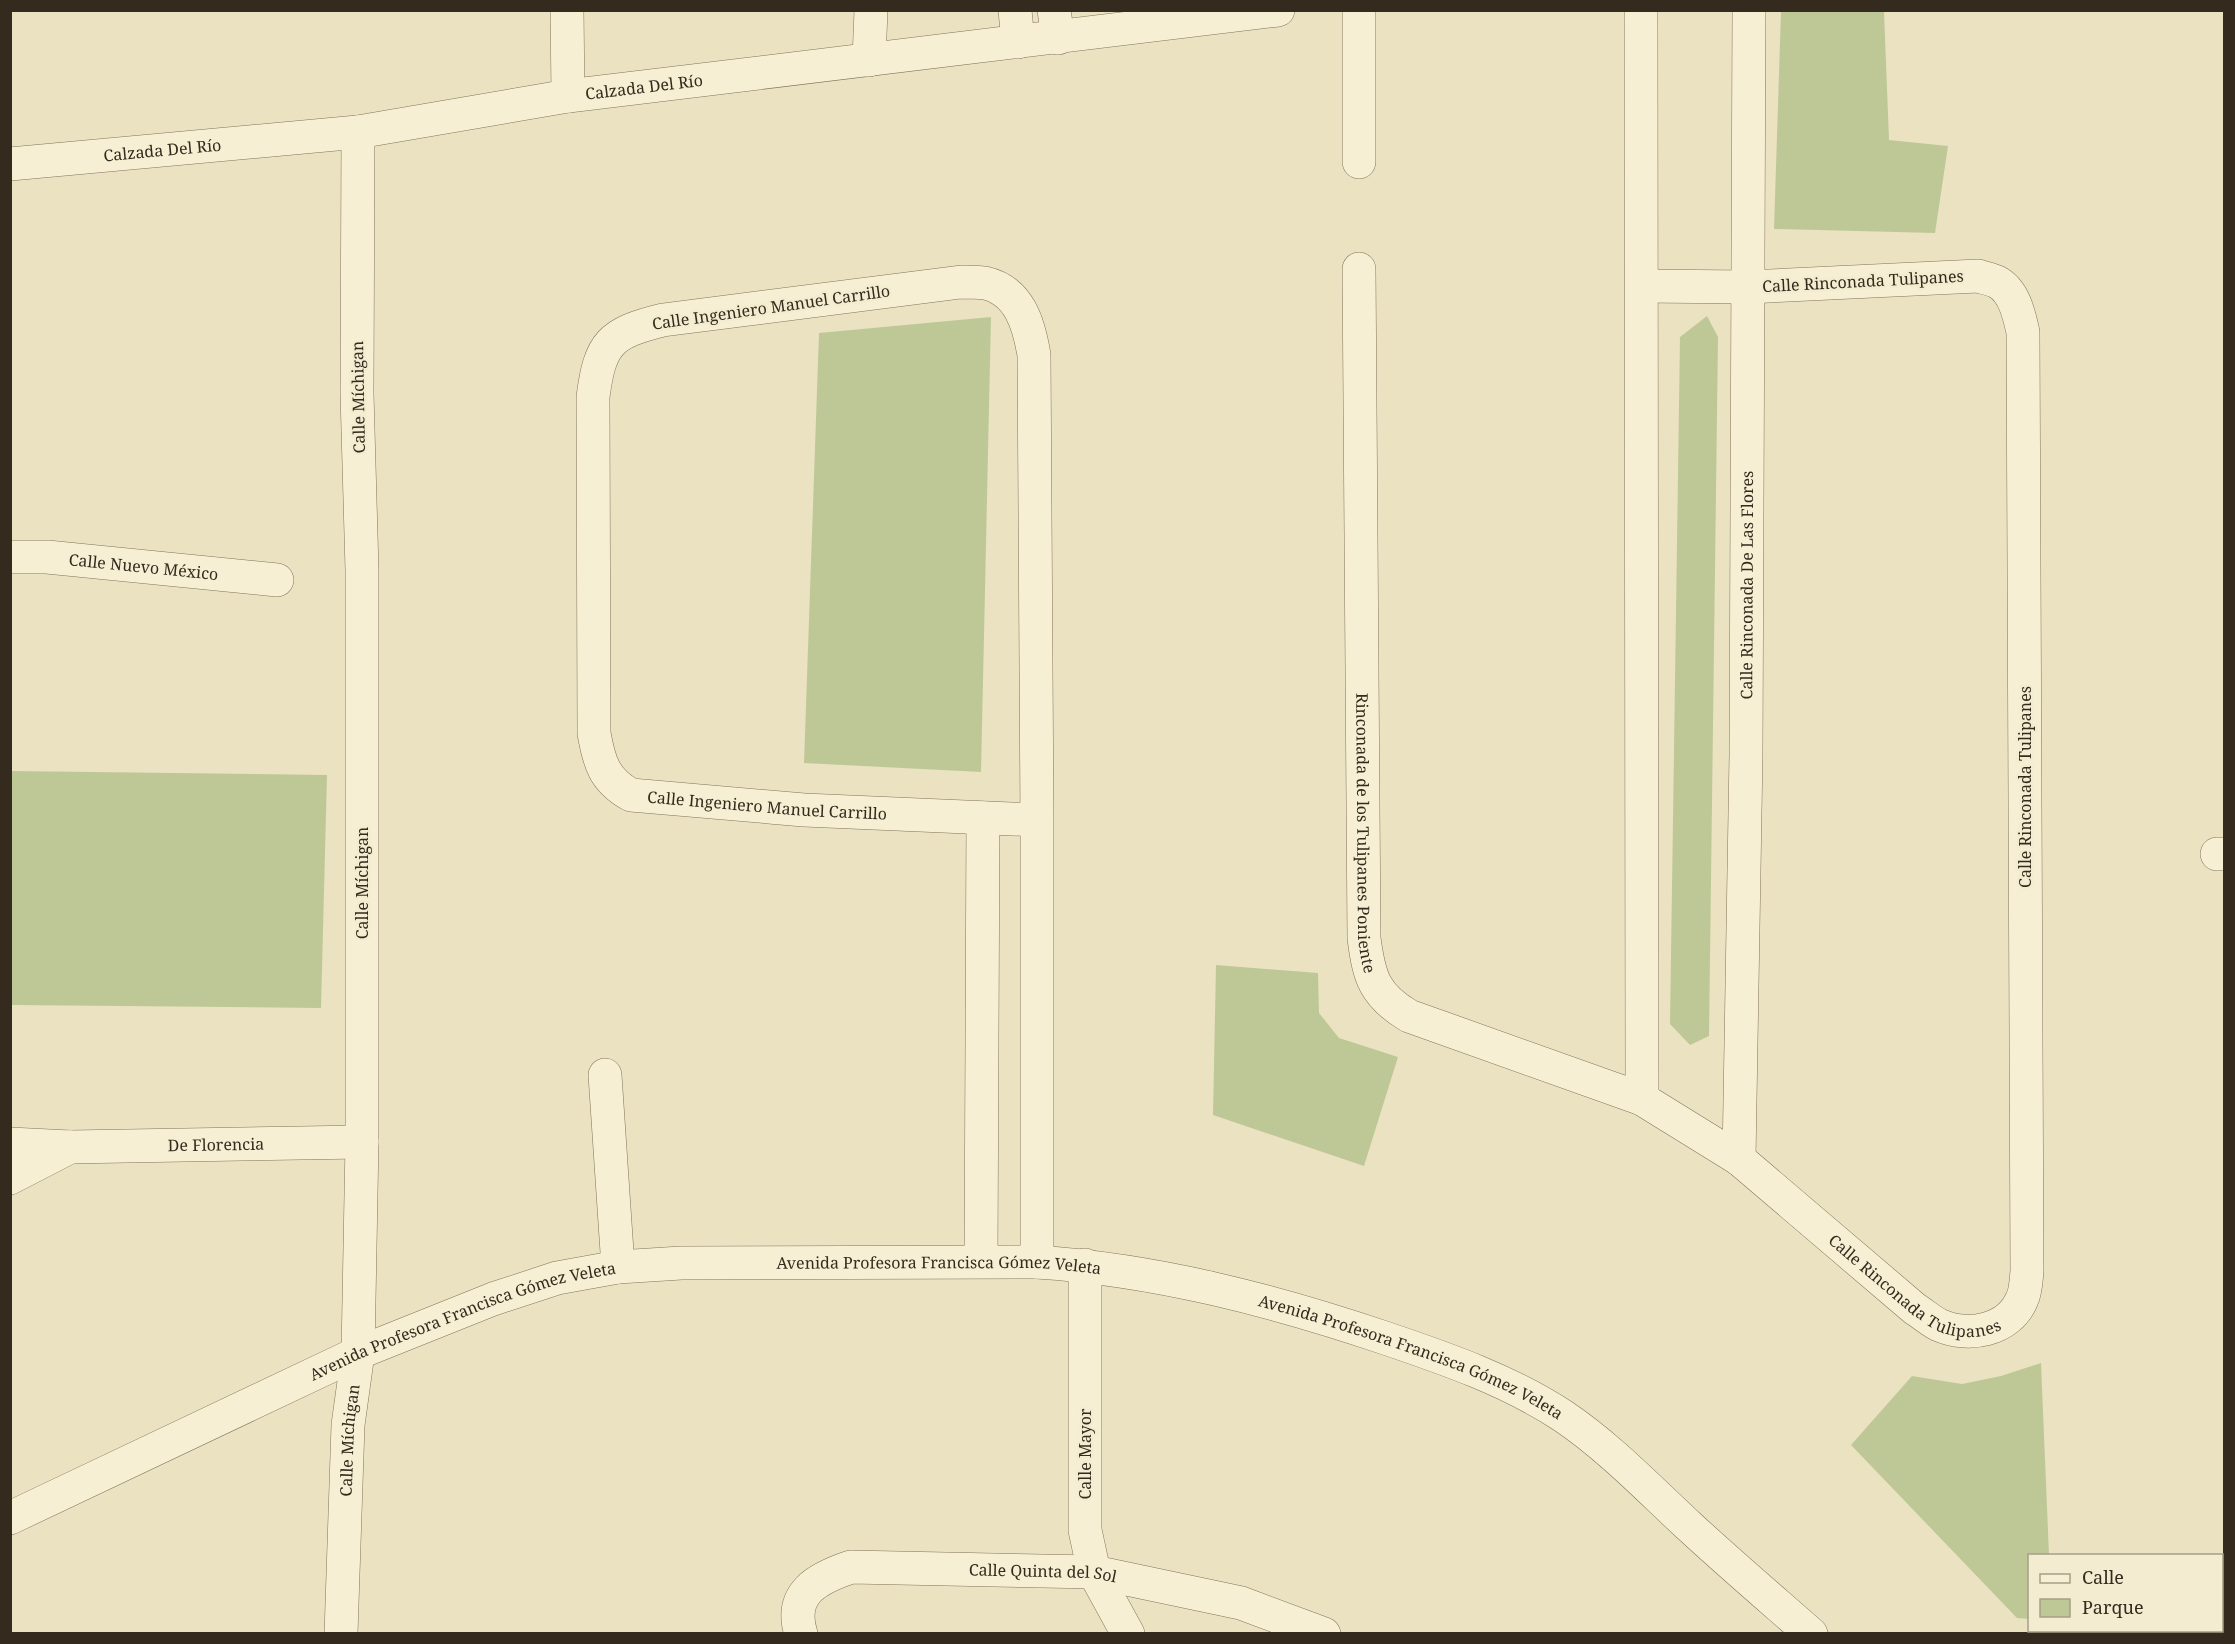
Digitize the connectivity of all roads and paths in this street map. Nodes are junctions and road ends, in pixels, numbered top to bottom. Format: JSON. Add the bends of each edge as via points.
{"nodes":[{"id":1,"x":567,"y":10,"type":"edge"},
{"id":2,"x":871,"y":10,"type":"edge"},
{"id":3,"x":1278,"y":10,"type":"edge"},
{"id":4,"x":1359,"y":10,"type":"edge"},
{"id":5,"x":1641,"y":10,"type":"edge"},
{"id":6,"x":1749,"y":10,"type":"edge"},
{"id":7,"x":1056,"y":24,"type":"edge"},
{"id":8,"x":1016,"y":26,"type":"edge"},
{"id":9,"x":869,"y":60,"type":"junction"},
{"id":10,"x":568,"y":96,"type":"junction"},
{"id":11,"x":358,"y":132,"type":"junction"},
{"id":12,"x":1359,"y":162,"type":"dead end"},
{"id":13,"x":10,"y":164,"type":"edge"},
{"id":14,"x":1359,"y":269,"type":"dead end"},
{"id":15,"x":1642,"y":286,"type":"junction"},
{"id":16,"x":1748,"y":286,"type":"junction"},
{"id":17,"x":10,"y":557,"type":"edge"},
{"id":18,"x":277,"y":580,"type":"dead end"},
{"id":19,"x":983,"y":818,"type":"junction"},
{"id":20,"x":1037,"y":820,"type":"junction"},
{"id":21,"x":605,"y":1075,"type":"dead end"},
{"id":22,"x":1642,"y":1099,"type":"junction"},
{"id":23,"x":362,"y":1142,"type":"junction"},
{"id":24,"x":10,"y":1144,"type":"edge"},
{"id":25,"x":70,"y":1147,"type":"junction"},
{"id":26,"x":1739,"y":1159,"type":"junction"},
{"id":27,"x":10,"y":1179,"type":"edge"},
{"id":28,"x":981,"y":1261,"type":"junction"},
{"id":29,"x":1037,"y":1262,"type":"junction"},
{"id":30,"x":1085,"y":1265,"type":"junction"},
{"id":31,"x":618,"y":1267,"type":"junction"},
{"id":32,"x":358,"y":1353,"type":"junction"},
{"id":33,"x":10,"y":1518,"type":"edge"},
{"id":34,"x":1094,"y":1572,"type":"junction"},
{"id":35,"x":341,"y":1634,"type":"edge"},
{"id":36,"x":801,"y":1634,"type":"edge"},
{"id":37,"x":1128,"y":1634,"type":"edge"},
{"id":38,"x":1324,"y":1634,"type":"edge"},
{"id":39,"x":1811,"y":1634,"type":"edge"}],
"edges":[{"from":1,"to":10,"type":"street"},
{"from":2,"to":9,"type":"street"},
{"from":3,"to":7,"type":"street","name":"Calzada Del Río"},
{"from":4,"to":12,"type":"street"},
{"from":5,"to":15,"type":"street"},
{"from":6,"to":16,"type":"street","name":"Calle Rinconada De Las Flores"},
{"from":7,"to":8,"type":"street","name":"Calzada Del Río"},
{"from":8,"to":9,"type":"street","name":"Calzada Del Río"},
{"from":9,"to":10,"type":"street","name":"Calzada Del Río"},
{"from":10,"to":11,"type":"street","name":"Calzada Del Río"},
{"from":11,"to":13,"type":"street","name":"Calzada Del Río"},
{"from":11,"to":23,"type":"street","name":"Calle Míchigan"},
{"from":14,"to":22,"type":"street","name":"Rinconada de los Tulipanes Poniente","via":[[1364,938],[1368,968],[1376,989],[1408,1016]]},
{"from":15,"to":16,"type":"street","name":"Calle Rinconada Tulipanes"},
{"from":15,"to":22,"type":"street"},
{"from":16,"to":26,"type":"street","name":"Calle Rinconada De Las Flores"},
{"from":16,"to":26,"type":"street","name":"Calle Rinconada Tulipanes","via":[[1978,276],[1998,282],[2019,310],[2023,332],[2027,1271],[2023,1298],[2014,1312],[1991,1330],[1970,1331],[1939,1325]]},
{"from":17,"to":18,"type":"street","name":"Calle Nuevo México","via":[[47,557]]},
{"from":19,"to":20,"type":"street","name":"Calle Ingeniero Manuel Carrillo"},
{"from":19,"to":20,"type":"street","name":"Calle Ingeniero Manuel Carrillo","via":[[781,808],[631,795],[606,774],[594,733],[593,397],[596,372],[605,349],[618,335],[663,320],[961,282],[985,283],[1005,291],[1022,309],[1034,355]]},
{"from":19,"to":28,"type":"street"},
{"from":20,"to":29,"type":"street","name":"Calle Ingeniero Manuel Carrillo"},
{"from":21,"to":31,"type":"street"},
{"from":22,"to":26,"type":"street","name":"Rinconada de los Tulipanes Poniente"},
{"from":23,"to":25,"type":"street","name":"De Florencia"},
{"from":23,"to":32,"type":"street","name":"Calle Míchigan"},
{"from":24,"to":25,"type":"street","name":"De Florencia"},
{"from":25,"to":27,"type":"street","name":"De Florencia"},
{"from":28,"to":29,"type":"street","name":"Avenida Profesora Francisca Gómez Veleta"},
{"from":28,"to":31,"type":"street","name":"Avenida Profesora Francisca Gómez Veleta"},
{"from":29,"to":30,"type":"street","name":"Avenida Profesora Francisca Gómez Veleta"},
{"from":30,"to":34,"type":"street","name":"Calle Mayor","via":[[1085,1530]]},
{"from":30,"to":39,"type":"street","name":"Avenida Profesora Francisca Gómez Veleta","via":[[1232,1292],[1352,1327],[1469,1367],[1523,1393],[1604,1446]]},
{"from":31,"to":32,"type":"street","name":"Avenida Profesora Francisca Gómez Veleta","via":[[556,1278]]},
{"from":32,"to":33,"type":"street","name":"Avenida Profesora Francisca Gómez Veleta"},
{"from":32,"to":35,"type":"street","name":"Calle Míchigan","via":[[348,1425]]},
{"from":34,"to":36,"type":"street","name":"Calle Quinta del Sol","via":[[851,1567],[810,1586],[798,1605]]},
{"from":34,"to":37,"type":"street","name":"Calle Mayor"},
{"from":34,"to":38,"type":"street","name":"Calle Quinta del Sol","via":[[1241,1603]]}]}
